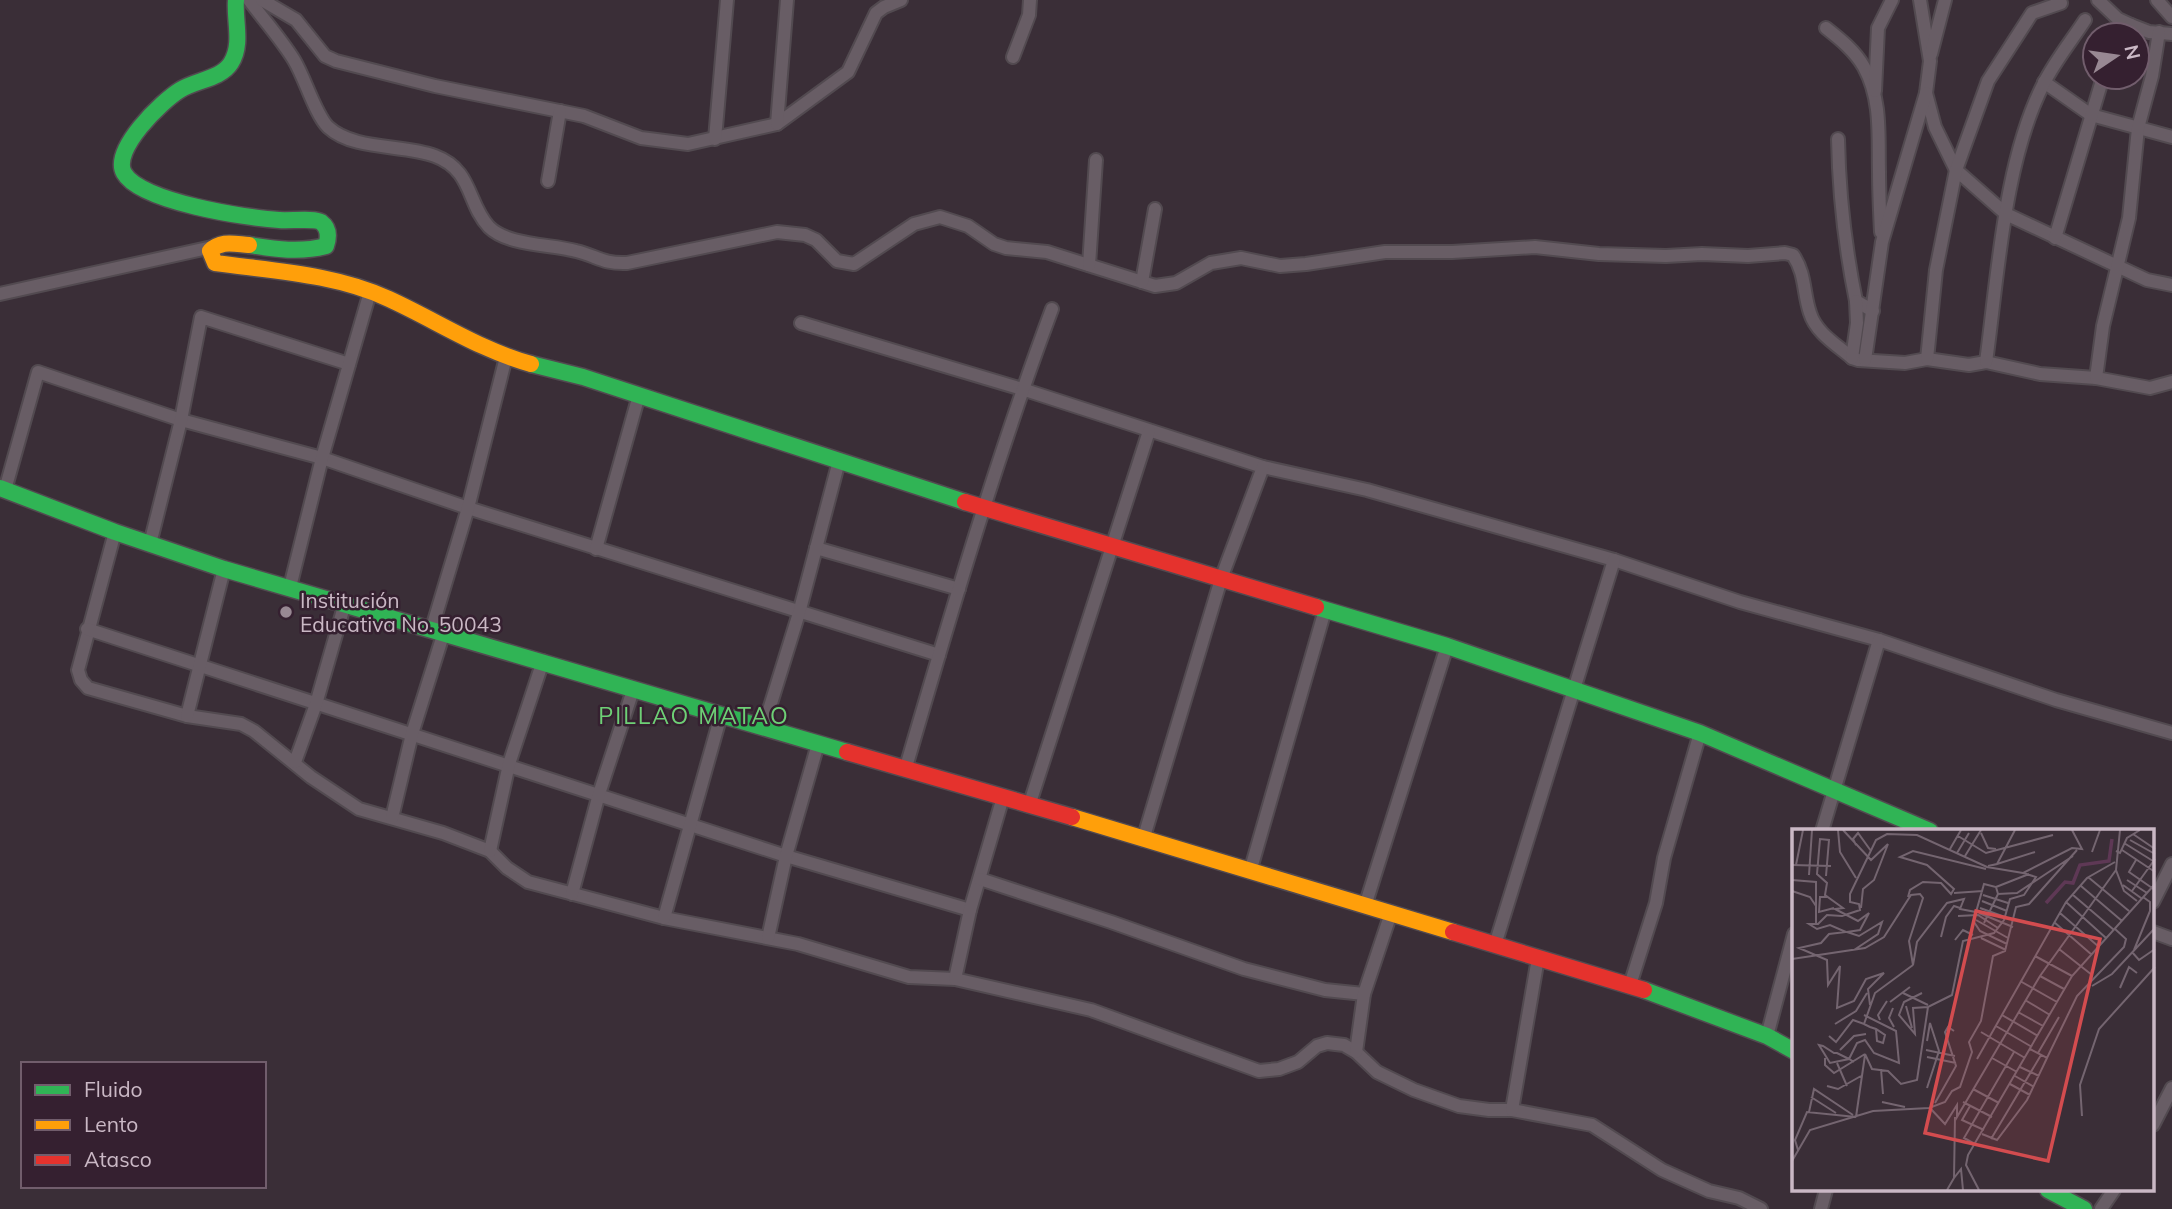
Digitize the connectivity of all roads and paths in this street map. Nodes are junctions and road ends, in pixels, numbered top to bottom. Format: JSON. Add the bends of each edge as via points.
{"nodes":[{"id":1,"x":236,"y":0,"type":"edge"},
{"id":2,"x":249,"y":0,"type":"edge"},
{"id":3,"x":262,"y":0,"type":"edge"},
{"id":4,"x":727,"y":0,"type":"edge"},
{"id":5,"x":787,"y":0,"type":"edge"},
{"id":6,"x":901,"y":0,"type":"edge"},
{"id":7,"x":1030,"y":0,"type":"edge"},
{"id":8,"x":1892,"y":0,"type":"edge"},
{"id":9,"x":1920,"y":0,"type":"edge"},
{"id":10,"x":1945,"y":0,"type":"edge"},
{"id":11,"x":2098,"y":0,"type":"edge"},
{"id":12,"x":2157,"y":0,"type":"edge"},
{"id":13,"x":2061,"y":3,"type":"dead end"},
{"id":14,"x":2172,"y":17,"type":"edge"},
{"id":15,"x":2085,"y":20,"type":"dead end"},
{"id":16,"x":2120,"y":21,"type":"edge"},
{"id":17,"x":1826,"y":28,"type":"dead end"},
{"id":18,"x":2165,"y":33,"type":"edge"},
{"id":19,"x":1013,"y":57,"type":"dead end"},
{"id":20,"x":1930,"y":61,"type":"junction"},
{"id":21,"x":2044,"y":82,"type":"junction"},
{"id":22,"x":2098,"y":91,"type":"edge"},
{"id":23,"x":1926,"y":93,"type":"junction"},
{"id":24,"x":1875,"y":94,"type":"junction"},
{"id":25,"x":560,"y":111,"type":"junction"},
{"id":26,"x":2091,"y":114,"type":"junction"},
{"id":27,"x":778,"y":124,"type":"junction"},
{"id":28,"x":2138,"y":128,"type":"junction"},
{"id":29,"x":2172,"y":137,"type":"edge"},
{"id":30,"x":715,"y":139,"type":"junction"},
{"id":31,"x":1838,"y":139,"type":"dead end"},
{"id":32,"x":1096,"y":160,"type":"dead end"},
{"id":33,"x":1956,"y":170,"type":"junction"},
{"id":34,"x":548,"y":181,"type":"dead end"},
{"id":35,"x":1155,"y":209,"type":"dead end"},
{"id":36,"x":2006,"y":214,"type":"junction"},
{"id":37,"x":2055,"y":238,"type":"junction"},
{"id":38,"x":1882,"y":242,"type":"junction"},
{"id":39,"x":212,"y":247,"type":"junction"},
{"id":40,"x":1089,"y":265,"type":"junction"},
{"id":41,"x":2116,"y":265,"type":"junction"},
{"id":42,"x":1142,"y":282,"type":"junction"},
{"id":43,"x":2172,"y":285,"type":"edge"},
{"id":44,"x":370,"y":292,"type":"junction"},
{"id":45,"x":0,"y":294,"type":"edge"},
{"id":46,"x":1856,"y":301,"type":"junction"},
{"id":47,"x":1052,"y":309,"type":"dead end"},
{"id":48,"x":1873,"y":311,"type":"junction"},
{"id":49,"x":801,"y":323,"type":"dead end"},
{"id":50,"x":506,"y":358,"type":"junction"},
{"id":51,"x":1858,"y":359,"type":"junction"},
{"id":52,"x":1927,"y":359,"type":"junction"},
{"id":53,"x":1986,"y":362,"type":"junction"},
{"id":54,"x":349,"y":364,"type":"junction"},
{"id":55,"x":2096,"y":378,"type":"junction"},
{"id":56,"x":2172,"y":382,"type":"edge"},
{"id":57,"x":1022,"y":389,"type":"junction"},
{"id":58,"x":639,"y":396,"type":"junction"},
{"id":59,"x":181,"y":420,"type":"junction"},
{"id":60,"x":1149,"y":430,"type":"junction"},
{"id":61,"x":322,"y":458,"type":"junction"},
{"id":62,"x":839,"y":461,"type":"junction"},
{"id":63,"x":1263,"y":467,"type":"junction"},
{"id":64,"x":2,"y":489,"type":"edge"},
{"id":65,"x":468,"y":508,"type":"junction"},
{"id":66,"x":983,"y":508,"type":"junction"},
{"id":67,"x":115,"y":532,"type":"junction"},
{"id":68,"x":150,"y":544,"type":"junction"},
{"id":69,"x":1113,"y":547,"type":"junction"},
{"id":70,"x":816,"y":548,"type":"junction"},
{"id":71,"x":596,"y":549,"type":"junction"},
{"id":72,"x":1614,"y":560,"type":"junction"},
{"id":73,"x":224,"y":569,"type":"junction"},
{"id":74,"x":1222,"y":579,"type":"junction"},
{"id":75,"x":290,"y":587,"type":"junction"},
{"id":76,"x":959,"y":589,"type":"junction"},
{"id":77,"x":345,"y":603,"type":"junction"},
{"id":78,"x":1325,"y":610,"type":"junction"},
{"id":79,"x":799,"y":613,"type":"junction"},
{"id":80,"x":87,"y":629,"type":"junction"},
{"id":81,"x":438,"y":630,"type":"junction"},
{"id":82,"x":1879,"y":639,"type":"junction"},
{"id":83,"x":1447,"y":646,"type":"junction"},
{"id":84,"x":939,"y":655,"type":"junction"},
{"id":85,"x":543,"y":662,"type":"junction"},
{"id":86,"x":201,"y":664,"type":"junction"},
{"id":87,"x":633,"y":690,"type":"junction"},
{"id":88,"x":1573,"y":690,"type":"junction"},
{"id":89,"x":316,"y":704,"type":"junction"},
{"id":90,"x":721,"y":715,"type":"junction"},
{"id":91,"x":187,"y":716,"type":"junction"},
{"id":92,"x":764,"y":726,"type":"junction"},
{"id":93,"x":1700,"y":733,"type":"junction"},
{"id":94,"x":2172,"y":733,"type":"edge"},
{"id":95,"x":412,"y":734,"type":"junction"},
{"id":96,"x":818,"y":744,"type":"junction"},
{"id":97,"x":295,"y":762,"type":"junction"},
{"id":98,"x":509,"y":764,"type":"junction"},
{"id":99,"x":906,"y":767,"type":"junction"},
{"id":100,"x":1833,"y":791,"type":"junction"},
{"id":101,"x":599,"y":794,"type":"junction"},
{"id":102,"x":1003,"y":797,"type":"junction"},
{"id":103,"x":1029,"y":806,"type":"junction"},
{"id":104,"x":392,"y":818,"type":"junction"},
{"id":105,"x":689,"y":824,"type":"junction"},
{"id":106,"x":1823,"y":829,"type":"edge"},
{"id":107,"x":1925,"y":829,"type":"edge"},
{"id":108,"x":1143,"y":840,"type":"junction"},
{"id":109,"x":490,"y":850,"type":"junction"},
{"id":110,"x":786,"y":856,"type":"junction"},
{"id":111,"x":2172,"y":864,"type":"edge"},
{"id":112,"x":1250,"y":872,"type":"junction"},
{"id":113,"x":980,"y":879,"type":"junction"},
{"id":114,"x":572,"y":894,"type":"junction"},
{"id":115,"x":2154,"y":900,"type":"edge"},
{"id":116,"x":1365,"y":906,"type":"junction"},
{"id":117,"x":970,"y":911,"type":"junction"},
{"id":118,"x":1391,"y":913,"type":"junction"},
{"id":119,"x":664,"y":918,"type":"junction"},
{"id":120,"x":2154,"y":932,"type":"edge"},
{"id":121,"x":768,"y":938,"type":"junction"},
{"id":122,"x":2172,"y":939,"type":"edge"},
{"id":123,"x":1792,"y":941,"type":"edge"},
{"id":124,"x":1496,"y":945,"type":"junction"},
{"id":125,"x":1538,"y":958,"type":"junction"},
{"id":126,"x":955,"y":979,"type":"junction"},
{"id":127,"x":1630,"y":985,"type":"junction"},
{"id":128,"x":1364,"y":994,"type":"junction"},
{"id":129,"x":1767,"y":1035,"type":"junction"},
{"id":130,"x":1792,"y":1050,"type":"edge"},
{"id":131,"x":1356,"y":1052,"type":"junction"},
{"id":132,"x":2172,"y":1088,"type":"edge"},
{"id":133,"x":1512,"y":1110,"type":"junction"},
{"id":134,"x":2154,"y":1123,"type":"edge"},
{"id":135,"x":1825,"y":1192,"type":"edge"},
{"id":136,"x":2052,"y":1192,"type":"edge"},
{"id":137,"x":2113,"y":1192,"type":"edge"},
{"id":138,"x":1761,"y":1209,"type":"edge"},
{"id":139,"x":1821,"y":1209,"type":"edge"},
{"id":140,"x":2084,"y":1209,"type":"edge"},
{"id":141,"x":2101,"y":1209,"type":"edge"}],
"edges":[{"from":1,"to":39,"type":"street","via":[[237,47],[232,63],[166,100],[124,152],[123,170],[133,184],[173,200],[238,215],[290,222],[317,220],[326,228],[329,240],[317,249],[237,243]]},
{"from":2,"to":40,"type":"street","via":[[294,60],[327,126],[344,137],[418,152],[450,164],[489,226],[519,241],[578,251],[609,263],[793,232],[816,240],[837,261],[854,264],[914,224],[940,217],[968,226],[993,244],[1047,252]]},
{"from":3,"to":25,"type":"street","via":[[296,20],[325,56],[336,61]]},
{"from":4,"to":30,"type":"street"},
{"from":5,"to":27,"type":"street"},
{"from":6,"to":27,"type":"street","via":[[876,13],[848,72]]},
{"from":7,"to":19,"type":"street"},
{"from":8,"to":24,"type":"street","via":[[1878,28]]},
{"from":9,"to":20,"type":"street"},
{"from":10,"to":20,"type":"street"},
{"from":11,"to":16,"type":"street"},
{"from":12,"to":14,"type":"street"},
{"from":13,"to":33,"type":"street","via":[[2032,13],[1988,81]]},
{"from":15,"to":21,"type":"street"},
{"from":17,"to":24,"type":"street","via":[[1863,65]]},
{"from":18,"to":28,"type":"street"},
{"from":20,"to":23,"type":"street"},
{"from":21,"to":26,"type":"street"},
{"from":21,"to":36,"type":"street","via":[[2019,152]]},
{"from":22,"to":26,"type":"street"},
{"from":23,"to":33,"type":"street","via":[[1935,127]]},
{"from":23,"to":38,"type":"street"},
{"from":24,"to":38,"type":"street","via":[[1881,145]]},
{"from":25,"to":30,"type":"street","via":[[660,142],[688,144]]},
{"from":25,"to":34,"type":"street"},
{"from":26,"to":28,"type":"street"},
{"from":26,"to":37,"type":"street"},
{"from":27,"to":30,"type":"street"},
{"from":28,"to":29,"type":"street"},
{"from":28,"to":41,"type":"street","via":[[2129,218]]},
{"from":31,"to":46,"type":"street","via":[[1839,189]]},
{"from":32,"to":40,"type":"street"},
{"from":33,"to":36,"type":"street"},
{"from":33,"to":52,"type":"street","via":[[1936,270]]},
{"from":35,"to":42,"type":"street"},
{"from":36,"to":37,"type":"street"},
{"from":36,"to":53,"type":"street"},
{"from":37,"to":41,"type":"street"},
{"from":38,"to":48,"type":"street"},
{"from":39,"to":44,"type":"street","via":[[211,257],[220,264],[337,281]]},
{"from":39,"to":45,"type":"street"},
{"from":40,"to":42,"type":"street"},
{"from":41,"to":43,"type":"street","via":[[2147,280]]},
{"from":41,"to":55,"type":"street"},
{"from":42,"to":51,"type":"street","via":[[1166,286],[1211,263],[1241,258],[1280,265],[1385,252],[1535,247],[1666,256],[1785,253],[1793,255],[1801,269],[1810,314],[1820,331]]},
{"from":44,"to":50,"type":"street"},
{"from":44,"to":54,"type":"street"},
{"from":46,"to":48,"type":"street"},
{"from":46,"to":51,"type":"street"},
{"from":47,"to":57,"type":"street"},
{"from":48,"to":51,"type":"street"},
{"from":49,"to":57,"type":"street"},
{"from":50,"to":58,"type":"street"},
{"from":50,"to":65,"type":"street"},
{"from":51,"to":52,"type":"street","via":[[1905,363]]},
{"from":52,"to":53,"type":"street","via":[[1969,365]]},
{"from":53,"to":55,"type":"street","via":[[2040,374]]},
{"from":54,"to":59,"type":"street","via":[[201,317]]},
{"from":54,"to":61,"type":"street"},
{"from":55,"to":56,"type":"street","via":[[2150,388]]},
{"from":57,"to":60,"type":"street"},
{"from":57,"to":66,"type":"street"},
{"from":58,"to":62,"type":"street"},
{"from":58,"to":71,"type":"street"},
{"from":59,"to":61,"type":"street"},
{"from":59,"to":64,"type":"street","via":[[38,372]]},
{"from":59,"to":68,"type":"street"},
{"from":60,"to":63,"type":"street"},
{"from":60,"to":69,"type":"street"},
{"from":61,"to":65,"type":"street"},
{"from":61,"to":75,"type":"street"},
{"from":62,"to":66,"type":"street"},
{"from":62,"to":70,"type":"street"},
{"from":63,"to":72,"type":"street","via":[[1367,490]]},
{"from":63,"to":74,"type":"street"},
{"from":64,"to":67,"type":"street"},
{"from":65,"to":71,"type":"street"},
{"from":65,"to":81,"type":"street"},
{"from":66,"to":69,"type":"street"},
{"from":66,"to":76,"type":"street"},
{"from":67,"to":68,"type":"street"},
{"from":67,"to":80,"type":"street"},
{"from":68,"to":73,"type":"street"},
{"from":69,"to":74,"type":"street"},
{"from":69,"to":103,"type":"street"},
{"from":70,"to":76,"type":"street"},
{"from":70,"to":79,"type":"street"},
{"from":71,"to":79,"type":"street"},
{"from":72,"to":82,"type":"street","via":[[1740,602]]},
{"from":72,"to":88,"type":"street"},
{"from":73,"to":75,"type":"street"},
{"from":73,"to":86,"type":"street"},
{"from":74,"to":78,"type":"street"},
{"from":74,"to":108,"type":"street"},
{"from":75,"to":77,"type":"street"},
{"from":76,"to":84,"type":"street"},
{"from":77,"to":81,"type":"street"},
{"from":77,"to":89,"type":"street"},
{"from":78,"to":83,"type":"street"},
{"from":78,"to":112,"type":"street"},
{"from":79,"to":84,"type":"street"},
{"from":79,"to":92,"type":"street"},
{"from":80,"to":86,"type":"street"},
{"from":80,"to":91,"type":"street","via":[[78,670],[88,688]]},
{"from":81,"to":85,"type":"street"},
{"from":81,"to":95,"type":"street"},
{"from":82,"to":94,"type":"street","via":[[2056,700]]},
{"from":82,"to":100,"type":"street"},
{"from":83,"to":88,"type":"street"},
{"from":83,"to":116,"type":"street"},
{"from":84,"to":99,"type":"street"},
{"from":85,"to":87,"type":"street"},
{"from":85,"to":98,"type":"street"},
{"from":86,"to":89,"type":"street"},
{"from":86,"to":91,"type":"street"},
{"from":87,"to":90,"type":"street"},
{"from":87,"to":101,"type":"street"},
{"from":88,"to":93,"type":"street"},
{"from":88,"to":124,"type":"street"},
{"from":89,"to":95,"type":"street"},
{"from":89,"to":97,"type":"street"},
{"from":90,"to":92,"type":"street"},
{"from":90,"to":105,"type":"street"},
{"from":91,"to":97,"type":"street","via":[[241,724]]},
{"from":92,"to":96,"type":"street"},
{"from":93,"to":100,"type":"street"},
{"from":93,"to":127,"type":"street"},
{"from":95,"to":98,"type":"street"},
{"from":95,"to":104,"type":"street"},
{"from":96,"to":99,"type":"street"},
{"from":96,"to":110,"type":"street"},
{"from":97,"to":104,"type":"street","via":[[359,809]]},
{"from":98,"to":101,"type":"street"},
{"from":98,"to":109,"type":"street"},
{"from":99,"to":102,"type":"street"},
{"from":100,"to":106,"type":"street"},
{"from":100,"to":107,"type":"street"},
{"from":101,"to":105,"type":"street"},
{"from":101,"to":114,"type":"street"},
{"from":102,"to":103,"type":"street"},
{"from":102,"to":113,"type":"street"},
{"from":103,"to":108,"type":"street"},
{"from":104,"to":109,"type":"street"},
{"from":105,"to":110,"type":"street"},
{"from":105,"to":119,"type":"street"},
{"from":108,"to":112,"type":"street"},
{"from":109,"to":114,"type":"street","via":[[528,882]]},
{"from":110,"to":117,"type":"street"},
{"from":110,"to":121,"type":"street"},
{"from":111,"to":115,"type":"street"},
{"from":112,"to":116,"type":"street"},
{"from":113,"to":117,"type":"street"},
{"from":113,"to":128,"type":"street","via":[[1244,969],[1325,990]]},
{"from":114,"to":119,"type":"street"},
{"from":116,"to":118,"type":"street"},
{"from":117,"to":126,"type":"street"},
{"from":118,"to":124,"type":"street"},
{"from":118,"to":128,"type":"street"},
{"from":119,"to":121,"type":"street"},
{"from":120,"to":122,"type":"street"},
{"from":121,"to":126,"type":"street","via":[[909,977]]},
{"from":123,"to":129,"type":"street"},
{"from":124,"to":125,"type":"street"},
{"from":125,"to":127,"type":"street"},
{"from":125,"to":133,"type":"street"},
{"from":126,"to":131,"type":"street","via":[[1091,1010],[1259,1071],[1298,1062],[1327,1043]]},
{"from":127,"to":129,"type":"street"},
{"from":128,"to":131,"type":"street"},
{"from":129,"to":130,"type":"street"},
{"from":131,"to":133,"type":"street","via":[[1377,1072],[1414,1090],[1459,1106]]},
{"from":132,"to":134,"type":"street"},
{"from":133,"to":138,"type":"street","via":[[1592,1125],[1662,1170]]},
{"from":135,"to":139,"type":"street"},
{"from":136,"to":140,"type":"street"},
{"from":137,"to":141,"type":"street"}]}
